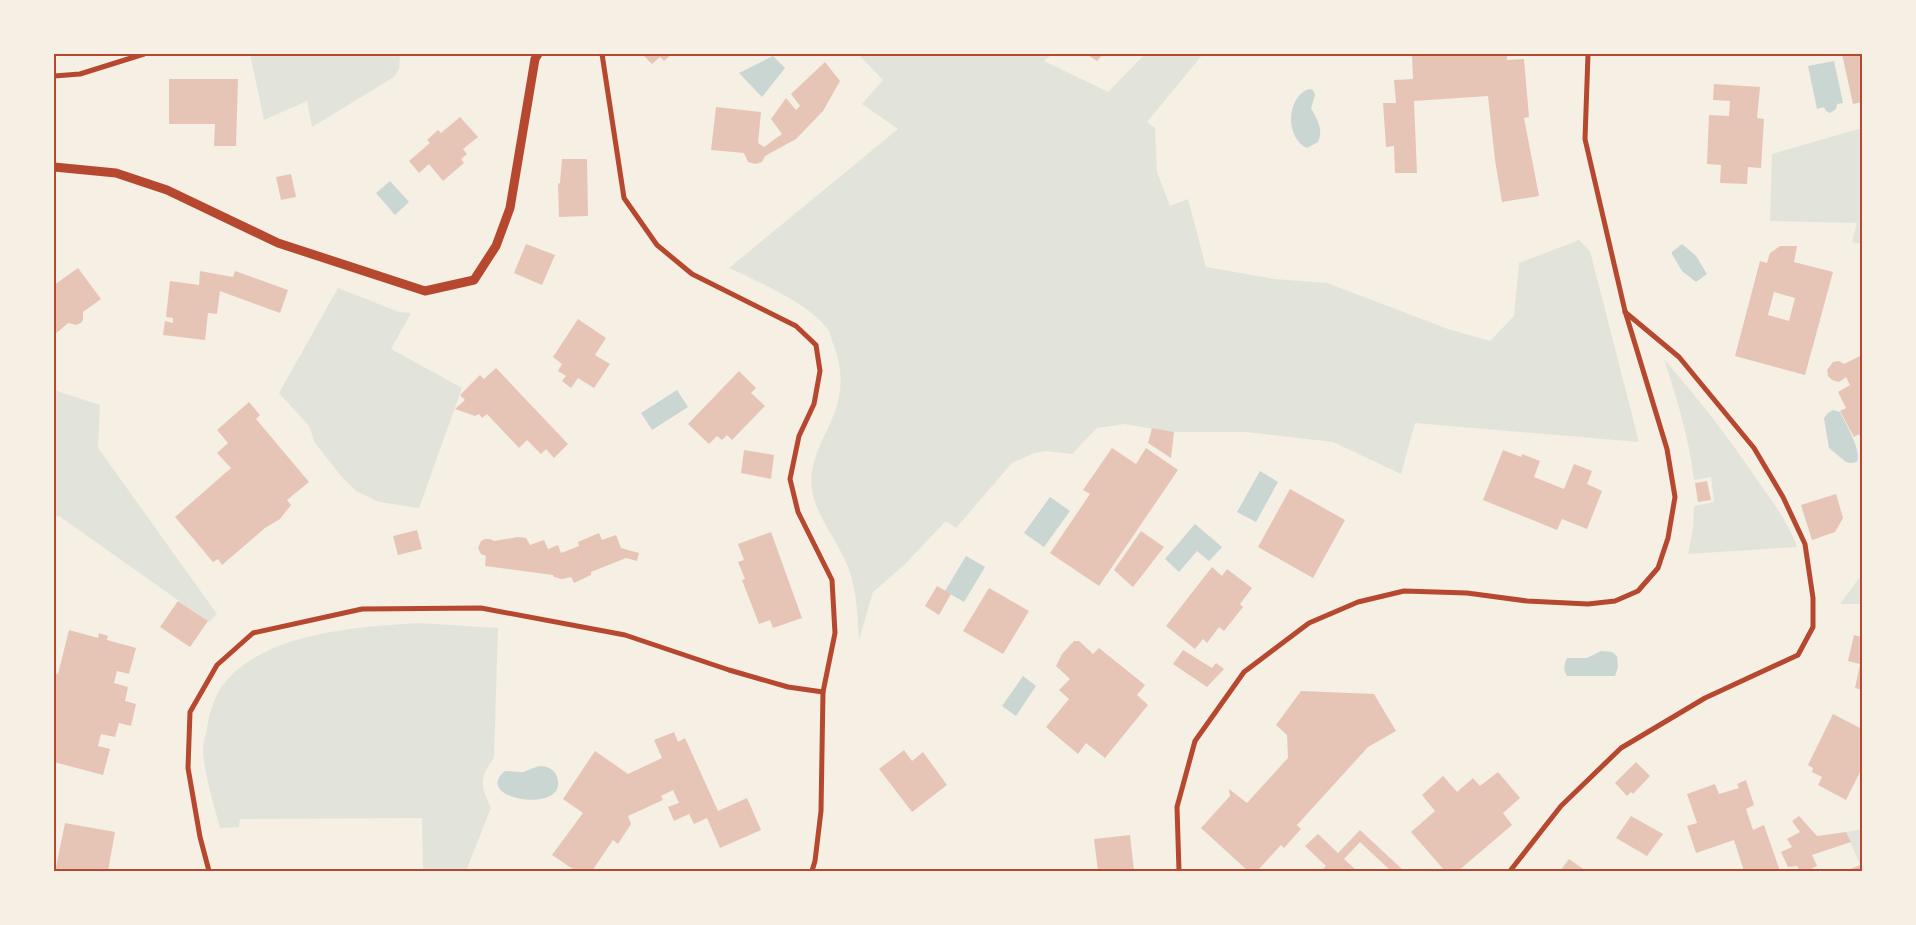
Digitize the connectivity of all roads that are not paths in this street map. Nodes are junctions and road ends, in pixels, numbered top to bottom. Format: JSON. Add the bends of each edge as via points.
{"nodes":[{"id":1,"x":144,"y":54,"type":"edge"},
{"id":2,"x":538,"y":54,"type":"edge"},
{"id":3,"x":602,"y":54,"type":"edge"},
{"id":4,"x":1588,"y":54,"type":"edge"},
{"id":5,"x":54,"y":76,"type":"edge"},
{"id":6,"x":54,"y":167,"type":"edge"},
{"id":7,"x":1625,"y":311,"type":"junction"},
{"id":8,"x":823,"y":692,"type":"junction"},
{"id":9,"x":210,"y":871,"type":"edge"},
{"id":10,"x":812,"y":871,"type":"edge"},
{"id":11,"x":1179,"y":871,"type":"edge"},
{"id":12,"x":1510,"y":871,"type":"edge"}],
"edges":[{"from":1,"to":5,"type":"street","via":[[80,74]]},
{"from":2,"to":6,"type":"street","via":[[510,208],[496,246],[474,280],[425,291],[278,243],[167,190],[116,173]]},
{"from":3,"to":8,"type":"street","via":[[624,198],[657,245],[692,274],[796,326],[816,345],[820,372],[814,404],[799,436],[790,480],[798,512],[832,580],[835,633]]},
{"from":4,"to":7,"type":"street","via":[[1585,139]]},
{"from":7,"to":11,"type":"street","via":[[1667,449],[1675,497],[1668,538],[1658,568],[1638,591],[1615,600],[1579,603],[1526,601],[1467,593],[1404,591],[1358,602],[1309,622],[1244,672],[1195,741],[1177,807]]},
{"from":7,"to":12,"type":"street","via":[[1678,358],[1754,448],[1783,497],[1805,544],[1813,627],[1798,655],[1705,698],[1621,748],[1561,806]]},
{"from":8,"to":9,"type":"street","via":[[788,687],[625,636],[481,608],[362,608],[254,633],[217,665],[190,712],[188,768],[200,837]]},
{"from":8,"to":10,"type":"street","via":[[821,811]]}]}
